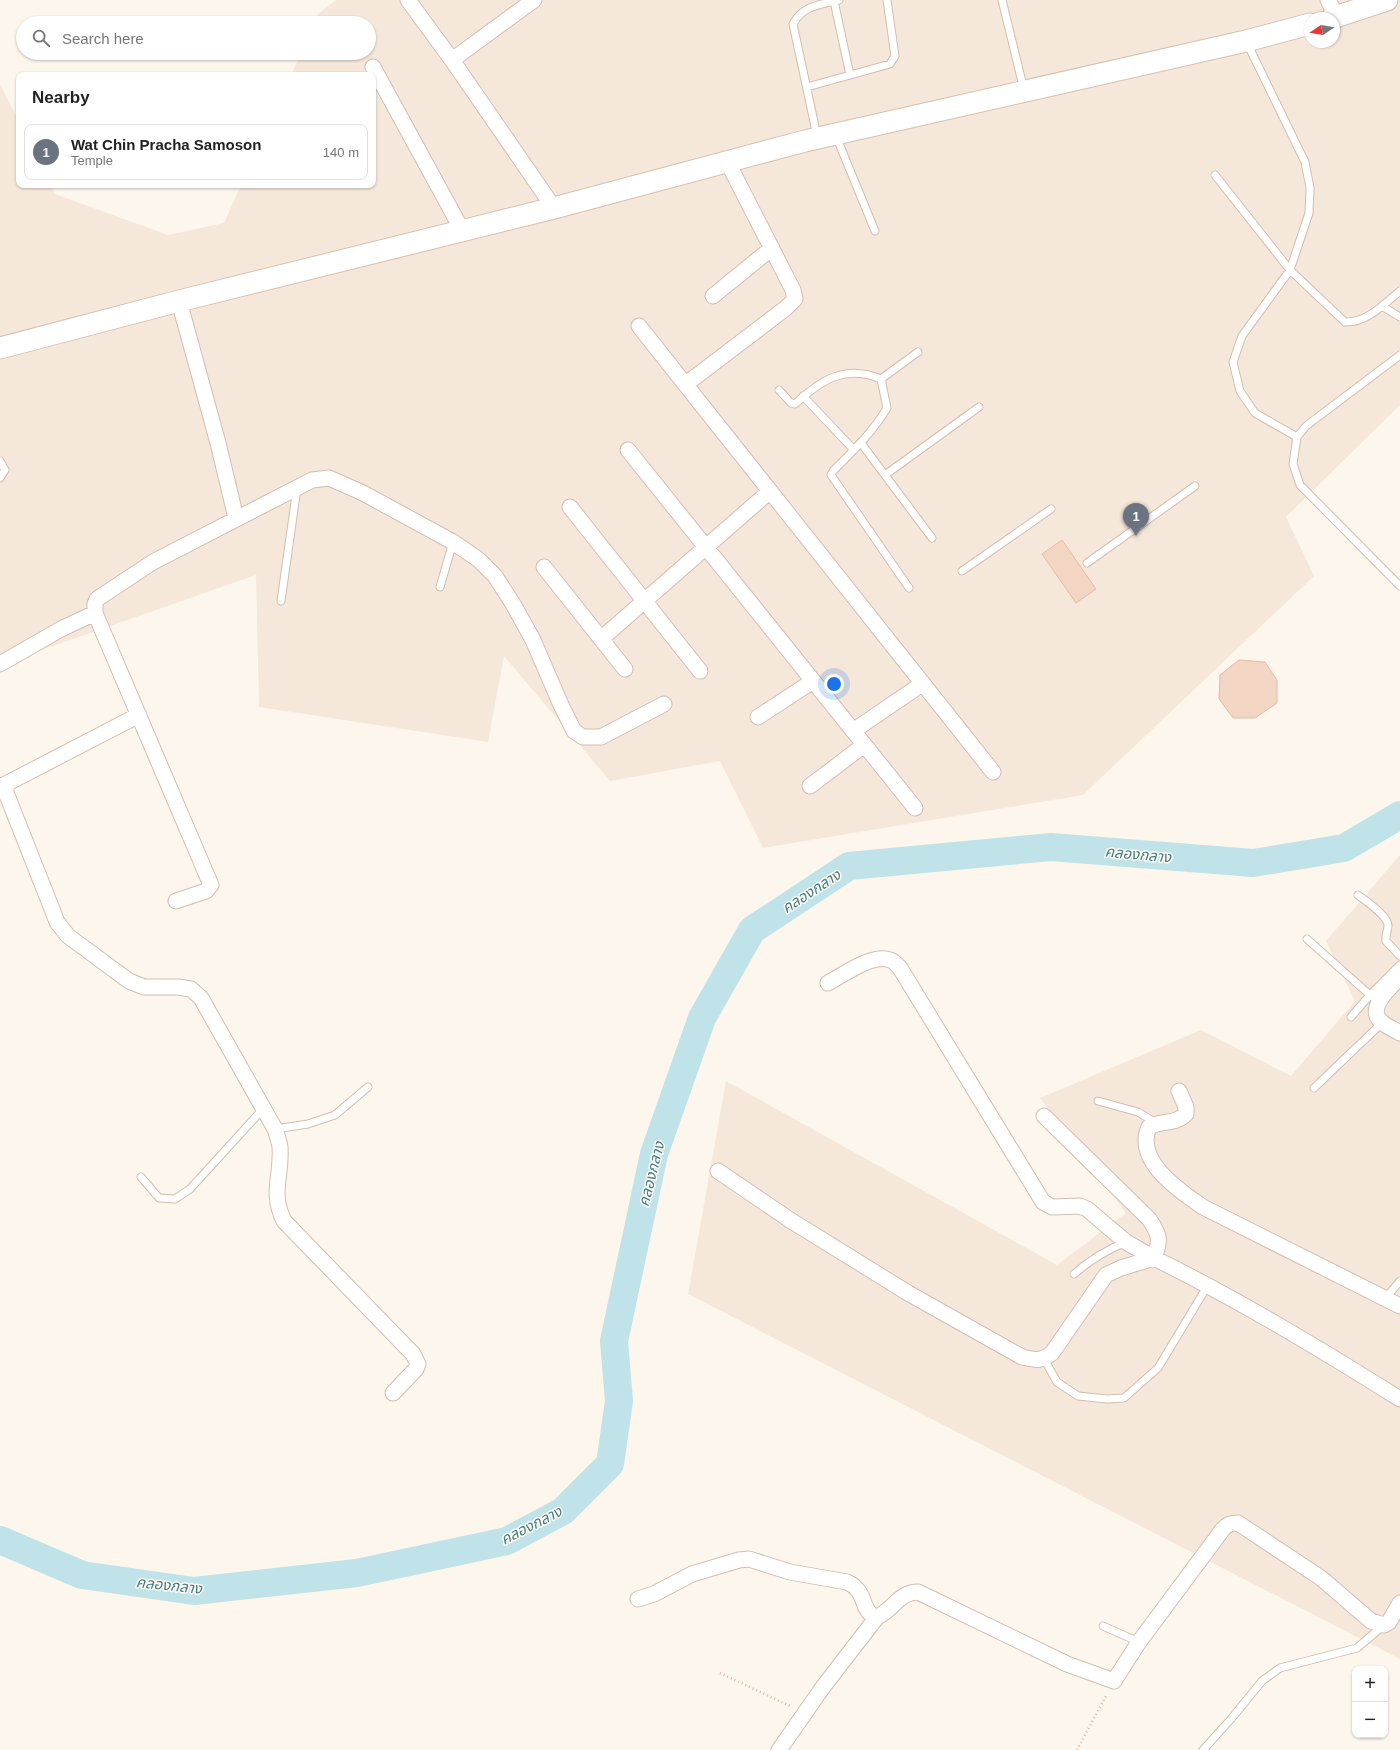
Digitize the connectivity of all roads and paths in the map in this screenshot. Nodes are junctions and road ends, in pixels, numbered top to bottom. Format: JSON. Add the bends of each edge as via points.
{"nodes":[{"id":1,"x":408,"y":0,"type":"edge"},
{"id":2,"x":534,"y":0,"type":"edge"},
{"id":3,"x":887,"y":0,"type":"edge"},
{"id":4,"x":1002,"y":0,"type":"edge"},
{"id":5,"x":1387,"y":0,"type":"edge"},
{"id":6,"x":836,"y":1,"type":"edge"},
{"id":7,"x":1332,"y":12,"type":"edge"},
{"id":8,"x":1304,"y":26,"type":"edge"},
{"id":9,"x":1246,"y":41,"type":"junction"},
{"id":10,"x":452,"y":60,"type":"junction"},
{"id":11,"x":373,"y":67,"type":"dead end"},
{"id":12,"x":376,"y":72,"type":"edge"},
{"id":13,"x":376,"y":72,"type":"edge"},
{"id":14,"x":850,"y":75,"type":"junction"},
{"id":15,"x":807,"y":87,"type":"junction"},
{"id":16,"x":1024,"y":91,"type":"junction"},
{"id":17,"x":826,"y":136,"type":"junction"},
{"id":18,"x":727,"y":161,"type":"junction"},
{"id":19,"x":1214,"y":175,"type":"dead end"},
{"id":20,"x":554,"y":208,"type":"junction"},
{"id":21,"x":462,"y":230,"type":"junction"},
{"id":22,"x":874,"y":231,"type":"dead end"},
{"id":23,"x":772,"y":248,"type":"junction"},
{"id":24,"x":1290,"y":270,"type":"junction"},
{"id":25,"x":1400,"y":291,"type":"edge"},
{"id":26,"x":713,"y":296,"type":"dead end"},
{"id":27,"x":179,"y":301,"type":"junction"},
{"id":28,"x":1382,"y":306,"type":"junction"},
{"id":29,"x":1400,"y":317,"type":"edge"},
{"id":30,"x":639,"y":326,"type":"dead end"},
{"id":31,"x":0,"y":348,"type":"edge"},
{"id":32,"x":918,"y":352,"type":"dead end"},
{"id":33,"x":1400,"y":355,"type":"edge"},
{"id":34,"x":881,"y":379,"type":"junction"},
{"id":35,"x":686,"y":384,"type":"junction"},
{"id":36,"x":779,"y":390,"type":"dead end"},
{"id":37,"x":803,"y":396,"type":"junction"},
{"id":38,"x":979,"y":407,"type":"dead end"},
{"id":39,"x":1296,"y":437,"type":"junction"},
{"id":40,"x":860,"y":443,"type":"junction"},
{"id":41,"x":628,"y":450,"type":"dead end"},
{"id":42,"x":854,"y":450,"type":"junction"},
{"id":43,"x":0,"y":461,"type":"edge"},
{"id":44,"x":885,"y":475,"type":"junction"},
{"id":45,"x":0,"y":478,"type":"edge"},
{"id":46,"x":1196,"y":486,"type":"dead end"},
{"id":47,"x":298,"y":487,"type":"junction"},
{"id":48,"x":770,"y":491,"type":"junction"},
{"id":49,"x":570,"y":507,"type":"dead end"},
{"id":50,"x":1051,"y":509,"type":"dead end"},
{"id":51,"x":236,"y":518,"type":"junction"},
{"id":52,"x":932,"y":538,"type":"dead end"},
{"id":53,"x":452,"y":542,"type":"junction"},
{"id":54,"x":706,"y":548,"type":"junction"},
{"id":55,"x":1087,"y":563,"type":"dead end"},
{"id":56,"x":544,"y":567,"type":"dead end"},
{"id":57,"x":962,"y":571,"type":"dead end"},
{"id":58,"x":1400,"y":586,"type":"edge"},
{"id":59,"x":440,"y":587,"type":"dead end"},
{"id":60,"x":909,"y":588,"type":"dead end"},
{"id":61,"x":281,"y":601,"type":"dead end"},
{"id":62,"x":644,"y":601,"type":"junction"},
{"id":63,"x":95,"y":613,"type":"junction"},
{"id":64,"x":601,"y":639,"type":"junction"},
{"id":65,"x":0,"y":664,"type":"edge"},
{"id":66,"x":625,"y":669,"type":"dead end"},
{"id":67,"x":700,"y":671,"type":"dead end"},
{"id":68,"x":813,"y":681,"type":"junction"},
{"id":69,"x":922,"y":684,"type":"junction"},
{"id":70,"x":664,"y":704,"type":"dead end"},
{"id":71,"x":139,"y":715,"type":"junction"},
{"id":72,"x":758,"y":716,"type":"dead end"},
{"id":73,"x":853,"y":731,"type":"junction"},
{"id":74,"x":864,"y":745,"type":"junction"},
{"id":75,"x":992,"y":772,"type":"dead end"},
{"id":76,"x":1,"y":786,"type":"edge"},
{"id":77,"x":810,"y":786,"type":"dead end"},
{"id":78,"x":916,"y":808,"type":"dead end"},
{"id":79,"x":1358,"y":894,"type":"dead end"},
{"id":80,"x":176,"y":901,"type":"dead end"},
{"id":81,"x":1307,"y":939,"type":"dead end"},
{"id":82,"x":1400,"y":956,"type":"edge"},
{"id":83,"x":1400,"y":965,"type":"edge"},
{"id":84,"x":1400,"y":977,"type":"edge"},
{"id":85,"x":828,"y":983,"type":"dead end"},
{"id":86,"x":1374,"y":999,"type":"junction"},
{"id":87,"x":1351,"y":1017,"type":"dead end"},
{"id":88,"x":1382,"y":1023,"type":"junction"},
{"id":89,"x":1400,"y":1033,"type":"edge"},
{"id":90,"x":368,"y":1087,"type":"dead end"},
{"id":91,"x":1314,"y":1088,"type":"dead end"},
{"id":92,"x":1179,"y":1091,"type":"dead end"},
{"id":93,"x":1098,"y":1101,"type":"dead end"},
{"id":94,"x":264,"y":1109,"type":"junction"},
{"id":95,"x":1044,"y":1116,"type":"dead end"},
{"id":96,"x":1156,"y":1124,"type":"junction"},
{"id":97,"x":275,"y":1129,"type":"junction"},
{"id":98,"x":718,"y":1171,"type":"dead end"},
{"id":99,"x":141,"y":1177,"type":"dead end"},
{"id":100,"x":1126,"y":1242,"type":"junction"},
{"id":101,"x":1154,"y":1258,"type":"junction"},
{"id":102,"x":1074,"y":1274,"type":"dead end"},
{"id":103,"x":1400,"y":1281,"type":"edge"},
{"id":104,"x":1208,"y":1285,"type":"junction"},
{"id":105,"x":1385,"y":1299,"type":"junction"},
{"id":106,"x":1400,"y":1306,"type":"edge"},
{"id":107,"x":1044,"y":1360,"type":"junction"},
{"id":108,"x":393,"y":1393,"type":"dead end"},
{"id":109,"x":1400,"y":1399,"type":"edge"},
{"id":110,"x":638,"y":1599,"type":"dead end"},
{"id":111,"x":1400,"y":1603,"type":"edge"},
{"id":112,"x":876,"y":1617,"type":"junction"},
{"id":113,"x":1384,"y":1625,"type":"junction"},
{"id":114,"x":1103,"y":1626,"type":"dead end"},
{"id":115,"x":1139,"y":1642,"type":"junction"},
{"id":116,"x":720,"y":1673,"type":"dead end"},
{"id":117,"x":1114,"y":1681,"type":"junction"},
{"id":118,"x":804,"y":1713,"type":"junction"},
{"id":119,"x":1205,"y":1749,"type":"edge"},
{"id":120,"x":779,"y":1750,"type":"edge"},
{"id":121,"x":1077,"y":1750,"type":"edge"}],
"edges":[{"from":1,"to":10,"type":"street"},
{"from":2,"to":10,"type":"street"},
{"from":3,"to":14,"type":"lane","via":[[895,56],[893,61]]},
{"from":4,"to":16,"type":"lane"},
{"from":5,"to":7,"type":"main road"},
{"from":6,"to":14,"type":"lane"},
{"from":6,"to":15,"type":"lane","via":[[807,8],[798,15],[793,24]]},
{"from":8,"to":9,"type":"main road"},
{"from":9,"to":16,"type":"main road"},
{"from":9,"to":24,"type":"lane","via":[[1305,162],[1310,188],[1309,213]]},
{"from":10,"to":20,"type":"street"},
{"from":11,"to":13,"type":"street"},
{"from":12,"to":21,"type":"street"},
{"from":14,"to":15,"type":"lane"},
{"from":15,"to":17,"type":"lane"},
{"from":16,"to":17,"type":"main road"},
{"from":17,"to":18,"type":"main road"},
{"from":17,"to":22,"type":"lane"},
{"from":18,"to":20,"type":"main road"},
{"from":18,"to":23,"type":"street"},
{"from":19,"to":24,"type":"lane"},
{"from":20,"to":21,"type":"main road"},
{"from":21,"to":27,"type":"main road"},
{"from":23,"to":26,"type":"street"},
{"from":23,"to":35,"type":"street","via":[[795,299]]},
{"from":24,"to":28,"type":"lane","via":[[1345,322],[1363,320]]},
{"from":24,"to":39,"type":"lane","via":[[1242,336],[1233,362],[1240,391],[1255,413]]},
{"from":25,"to":28,"type":"lane"},
{"from":27,"to":31,"type":"main road"},
{"from":27,"to":51,"type":"street"},
{"from":28,"to":29,"type":"lane"},
{"from":30,"to":35,"type":"street"},
{"from":32,"to":34,"type":"lane"},
{"from":33,"to":39,"type":"lane","via":[[1306,426]]},
{"from":34,"to":37,"type":"lane","via":[[868,373],[852,372],[834,376]]},
{"from":34,"to":40,"type":"lane","via":[[887,408]]},
{"from":35,"to":48,"type":"street"},
{"from":36,"to":37,"type":"lane","via":[[795,404]]},
{"from":37,"to":42,"type":"lane"},
{"from":38,"to":44,"type":"lane"},
{"from":39,"to":58,"type":"lane","via":[[1293,464],[1300,485]]},
{"from":40,"to":42,"type":"lane"},
{"from":40,"to":44,"type":"lane"},
{"from":41,"to":54,"type":"street"},
{"from":42,"to":60,"type":"lane","via":[[831,475]]},
{"from":43,"to":45,"type":"lane","via":[[5,470]]},
{"from":44,"to":52,"type":"lane"},
{"from":46,"to":55,"type":"lane"},
{"from":47,"to":51,"type":"street"},
{"from":47,"to":53,"type":"street","via":[[312,480],[329,478],[363,493]]},
{"from":47,"to":61,"type":"lane"},
{"from":48,"to":54,"type":"street"},
{"from":48,"to":69,"type":"street"},
{"from":49,"to":62,"type":"street"},
{"from":50,"to":57,"type":"lane"},
{"from":51,"to":63,"type":"street","via":[[153,562],[97,599]]},
{"from":53,"to":59,"type":"lane"},
{"from":53,"to":70,"type":"street","via":[[479,560],[495,576],[533,640],[574,730],[583,737],[601,737]]},
{"from":54,"to":62,"type":"street"},
{"from":54,"to":68,"type":"street"},
{"from":56,"to":64,"type":"street"},
{"from":62,"to":64,"type":"street"},
{"from":62,"to":67,"type":"street"},
{"from":63,"to":65,"type":"street"},
{"from":63,"to":71,"type":"street"},
{"from":64,"to":66,"type":"street"},
{"from":68,"to":72,"type":"street"},
{"from":68,"to":73,"type":"street"},
{"from":69,"to":73,"type":"street"},
{"from":69,"to":75,"type":"street"},
{"from":71,"to":76,"type":"street"},
{"from":71,"to":80,"type":"street","via":[[211,885],[206,891]]},
{"from":73,"to":74,"type":"street"},
{"from":74,"to":77,"type":"street"},
{"from":74,"to":78,"type":"street"},
{"from":76,"to":94,"type":"street","via":[[57,922],[68,936],[129,981],[144,987],[191,989],[200,998]]},
{"from":79,"to":82,"type":"lane","via":[[1385,918],[1388,927],[1386,941]]},
{"from":81,"to":86,"type":"lane"},
{"from":83,"to":86,"type":"lane"},
{"from":84,"to":86,"type":"street"},
{"from":85,"to":100,"type":"street","via":[[868,961],[878,958],[891,960],[900,968],[1043,1202],[1052,1207],[1080,1206],[1088,1209]]},
{"from":86,"to":87,"type":"lane"},
{"from":86,"to":88,"type":"street","via":[[1377,1016]]},
{"from":88,"to":89,"type":"street"},
{"from":88,"to":91,"type":"lane"},
{"from":90,"to":97,"type":"lane","via":[[335,1115],[308,1124]]},
{"from":92,"to":96,"type":"street","via":[[1186,1107],[1186,1114],[1181,1120],[1172,1123]]},
{"from":93,"to":96,"type":"lane","via":[[1138,1112]]},
{"from":94,"to":97,"type":"street"},
{"from":94,"to":99,"type":"lane","via":[[190,1189],[175,1199],[160,1198]]},
{"from":95,"to":101,"type":"street","via":[[1149,1219],[1157,1231],[1159,1243]]},
{"from":96,"to":105,"type":"street","via":[[1149,1127],[1146,1133],[1150,1156],[1160,1172],[1175,1187],[1203,1207]]},
{"from":97,"to":108,"type":"street","via":[[280,1146],[276,1198],[284,1221],[413,1354],[418,1364]]},
{"from":98,"to":107,"type":"street","via":[[790,1220],[908,1293],[1022,1357]]},
{"from":100,"to":101,"type":"street"},
{"from":100,"to":102,"type":"lane","via":[[1107,1250]]},
{"from":101,"to":104,"type":"street"},
{"from":101,"to":107,"type":"street","via":[[1106,1274],[1052,1353]]},
{"from":103,"to":105,"type":"lane"},
{"from":104,"to":107,"type":"lane","via":[[1158,1368],[1124,1398],[1078,1396],[1057,1382]]},
{"from":104,"to":109,"type":"street"},
{"from":105,"to":106,"type":"street"},
{"from":110,"to":112,"type":"street","via":[[654,1594],[692,1574],[749,1559],[790,1572],[847,1582],[861,1593],[866,1609],[871,1616]]},
{"from":111,"to":113,"type":"street"},
{"from":112,"to":117,"type":"street","via":[[883,1614],[903,1595],[918,1592],[1067,1664]]},
{"from":112,"to":118,"type":"street"},
{"from":113,"to":115,"type":"street","via":[[1371,1621],[1321,1578],[1238,1523],[1234,1523],[1223,1529]]},
{"from":113,"to":119,"type":"lane","via":[[1357,1648],[1280,1668],[1262,1681]]},
{"from":114,"to":115,"type":"lane"},
{"from":115,"to":117,"type":"street"},
{"from":116,"to":118,"type":"path"},
{"from":117,"to":121,"type":"path"},
{"from":118,"to":120,"type":"street"}]}
